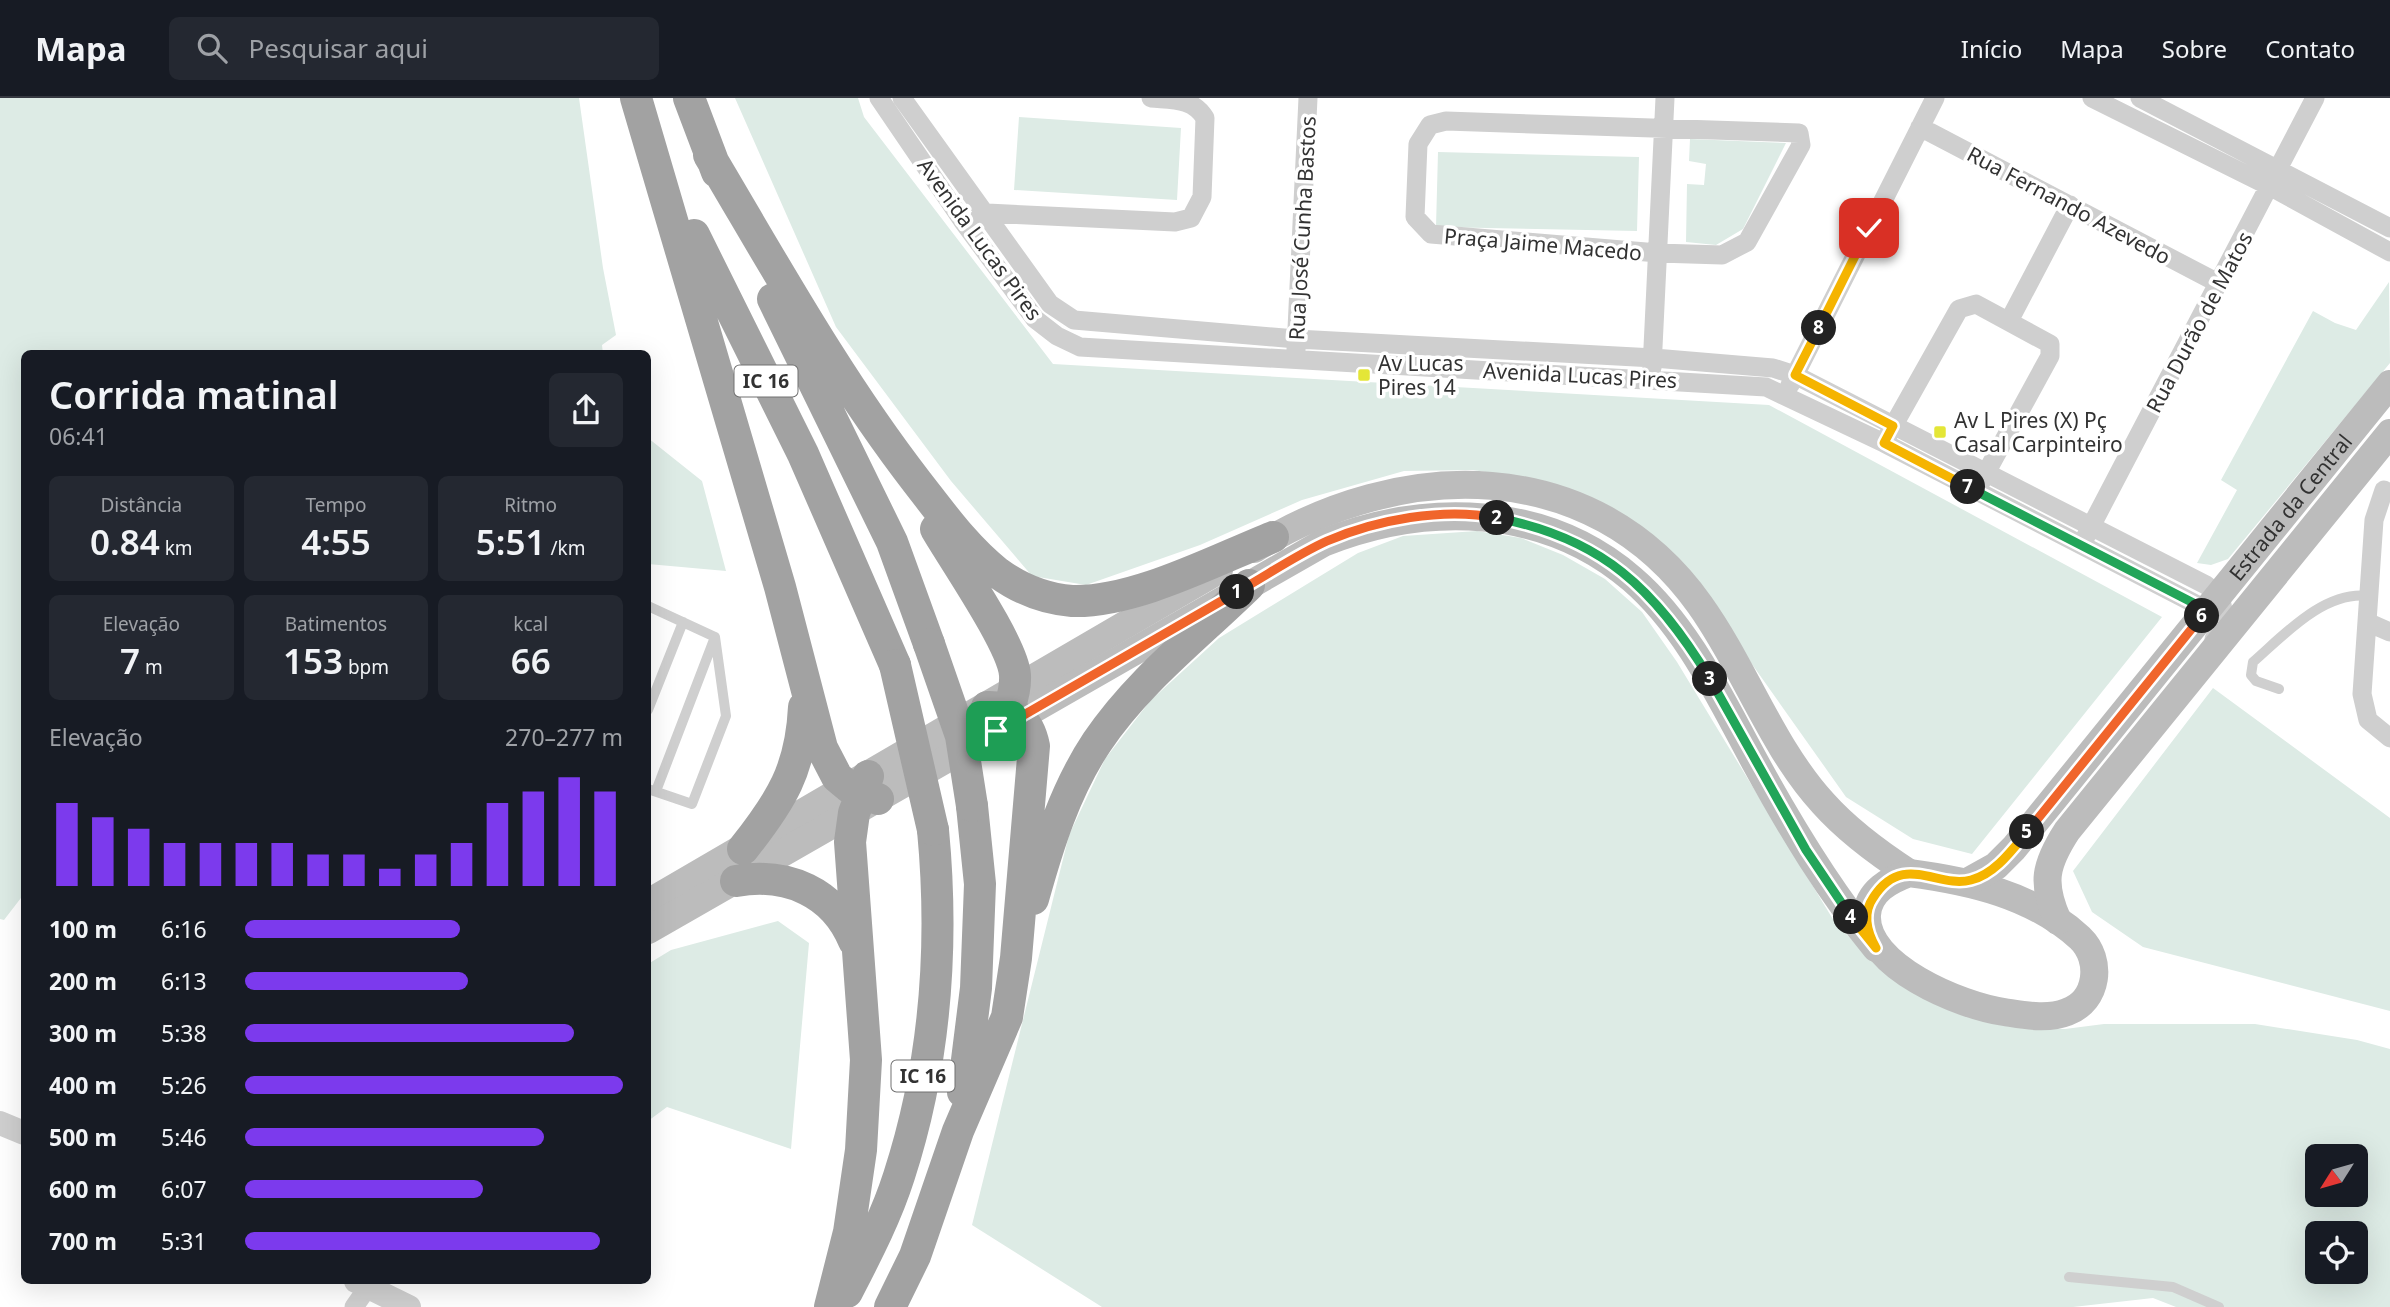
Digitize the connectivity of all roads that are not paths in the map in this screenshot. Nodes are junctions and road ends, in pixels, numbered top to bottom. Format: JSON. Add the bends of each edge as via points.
{"nodes":[{"id":1,"x":636,"y":98,"type":"edge"},
{"id":2,"x":689,"y":98,"type":"edge"},
{"id":3,"x":879,"y":98,"type":"edge"},
{"id":4,"x":902,"y":98,"type":"edge"},
{"id":5,"x":1151,"y":98,"type":"edge"},
{"id":6,"x":1308,"y":98,"type":"edge"},
{"id":7,"x":1665,"y":98,"type":"edge"},
{"id":8,"x":1935,"y":98,"type":"edge"},
{"id":9,"x":2092,"y":98,"type":"edge"},
{"id":10,"x":2140,"y":98,"type":"edge"},
{"id":11,"x":2315,"y":98,"type":"edge"},
{"id":12,"x":1662,"y":126,"type":"junction"},
{"id":13,"x":1920,"y":127,"type":"junction"},
{"id":14,"x":709,"y":155,"type":"junction"},
{"id":15,"x":2280,"y":169,"type":"junction"},
{"id":16,"x":2271,"y":187,"type":"junction"},
{"id":17,"x":2070,"y":205,"type":"junction"},
{"id":18,"x":987,"y":213,"type":"junction"},
{"id":19,"x":962,"y":220,"type":"junction"},
{"id":20,"x":2390,"y":228,"type":"edge"},
{"id":21,"x":2390,"y":252,"type":"edge"},
{"id":22,"x":1658,"y":253,"type":"junction"},
{"id":23,"x":2218,"y":283,"type":"junction"},
{"id":24,"x":2009,"y":321,"type":"junction"},
{"id":25,"x":1296,"y":348,"type":"junction"},
{"id":26,"x":1654,"y":358,"type":"junction"},
{"id":27,"x":1795,"y":375,"type":"junction"},
{"id":28,"x":1650,"y":380,"type":"junction"},
{"id":29,"x":2390,"y":384,"type":"edge"},
{"id":30,"x":1786,"y":394,"type":"junction"},
{"id":31,"x":2390,"y":433,"type":"edge"},
{"id":32,"x":1889,"y":434,"type":"junction"},
{"id":33,"x":893,"y":451,"type":"junction"},
{"id":34,"x":2335,"y":453,"type":"junction"},
{"id":35,"x":2358,"y":472,"type":"junction"},
{"id":36,"x":1987,"y":474,"type":"junction"},
{"id":37,"x":1976,"y":491,"type":"junction"},
{"id":38,"x":2387,"y":491,"type":"edge"},
{"id":39,"x":2090,"y":527,"type":"junction"},
{"id":40,"x":1273,"y":537,"type":"junction"},
{"id":41,"x":2081,"y":545,"type":"junction"},
{"id":42,"x":1250,"y":585,"type":"junction"},
{"id":43,"x":2261,"y":592,"type":"junction"},
{"id":44,"x":2368,"y":596,"type":"junction"},
{"id":45,"x":2216,"y":605,"type":"junction"},
{"id":46,"x":651,"y":608,"type":"edge"},
{"id":47,"x":682,"y":622,"type":"junction"},
{"id":48,"x":2367,"y":622,"type":"junction"},
{"id":49,"x":2390,"y":632,"type":"edge"},
{"id":50,"x":715,"y":636,"type":"junction"},
{"id":51,"x":802,"y":671,"type":"junction"},
{"id":52,"x":2193,"y":675,"type":"junction"},
{"id":53,"x":2278,"y":689,"type":"dead end"},
{"id":54,"x":651,"y":702,"type":"edge"},
{"id":55,"x":1005,"y":711,"type":"junction"},
{"id":56,"x":2390,"y":738,"type":"edge"},
{"id":57,"x":652,"y":790,"type":"edge"},
{"id":58,"x":862,"y":793,"type":"junction"},
{"id":59,"x":743,"y":849,"type":"junction"},
{"id":60,"x":1909,"y":873,"type":"junction"},
{"id":61,"x":736,"y":881,"type":"junction"},
{"id":62,"x":1969,"y":881,"type":"junction"},
{"id":63,"x":651,"y":901,"type":"edge"},
{"id":64,"x":2058,"y":921,"type":"junction"},
{"id":65,"x":651,"y":928,"type":"edge"},
{"id":66,"x":857,"y":947,"type":"junction"},
{"id":67,"x":1876,"y":948,"type":"junction"},
{"id":68,"x":1016,"y":958,"type":"junction"},
{"id":69,"x":0,"y":1123,"type":"edge"},
{"id":70,"x":958,"y":1131,"type":"junction"},
{"id":71,"x":21,"y":1132,"type":"edge"},
{"id":72,"x":2069,"y":1277,"type":"dead end"},
{"id":73,"x":362,"y":1284,"type":"edge"},
{"id":74,"x":354,"y":1307,"type":"edge"},
{"id":75,"x":410,"y":1307,"type":"edge"},
{"id":76,"x":830,"y":1307,"type":"edge"},
{"id":77,"x":839,"y":1307,"type":"edge"},
{"id":78,"x":890,"y":1307,"type":"edge"},
{"id":79,"x":2219,"y":1307,"type":"edge"}],
"edges":[{"from":1,"to":51,"type":"highway"},
{"from":1,"to":77,"type":"highway","number":"IC 16","bridge":true,"via":[[710,271],[803,454],[895,666],[933,830],[939,886],[936,986],[918,1111],[899,1178]]},
{"from":2,"to":14,"type":"highway","number":"IC 16"},
{"from":3,"to":19,"type":"street","name":"Avenida Lucas Pires"},
{"from":4,"to":18,"type":"street","name":"Avenida Lucas Pires"},
{"from":5,"to":18,"type":"street","via":[[1186,100],[1199,107],[1205,118],[1202,197],[1191,218],[1175,222]]},
{"from":6,"to":25,"type":"street","name":"Rua José Cunha Bastos"},
{"from":7,"to":12,"type":"street"},
{"from":8,"to":13,"type":"street"},
{"from":9,"to":16,"type":"street"},
{"from":10,"to":15,"type":"street"},
{"from":11,"to":15,"type":"street","name":"Rua Durão de Matos"},
{"from":12,"to":22,"type":"street"},
{"from":12,"to":22,"type":"street","name":"Praça Jaime Macedo","via":[[1799,134],[1801,145],[1747,242],[1722,255]]},
{"from":12,"to":22,"type":"street","name":"Praça Jaime Macedo","via":[[1446,121],[1430,125],[1418,144],[1415,217],[1431,234]]},
{"from":13,"to":17,"type":"street","name":"Rua Fernando Azevedo"},
{"from":13,"to":27,"type":"street"},
{"from":14,"to":33,"type":"highway","via":[[827,353]]},
{"from":14,"to":70,"type":"highway","number":"IC 16","bridge":true,"via":[[773,299],[892,542],[961,736],[980,884],[976,988]]},
{"from":15,"to":16,"type":"street","name":"Rua Durão de Matos"},
{"from":15,"to":20,"type":"street"},
{"from":16,"to":21,"type":"street"},
{"from":16,"to":23,"type":"street","name":"Rua Durão de Matos"},
{"from":17,"to":23,"type":"street","name":"Rua Fernando Azevedo"},
{"from":17,"to":24,"type":"street"},
{"from":18,"to":19,"type":"street"},
{"from":18,"to":25,"type":"street","name":"Avenida Lucas Pires","via":[[1051,304],[1074,320]]},
{"from":19,"to":25,"type":"street","name":"Avenida Lucas Pires","via":[[1035,320],[1080,347]]},
{"from":22,"to":26,"type":"street"},
{"from":23,"to":39,"type":"street","name":"Rua Durão de Matos"},
{"from":24,"to":32,"type":"street","via":[[1976,304],[1959,309]]},
{"from":24,"to":36,"type":"street","via":[[2050,344],[2050,356]]},
{"from":25,"to":26,"type":"street","name":"Avenida Lucas Pires"},
{"from":25,"to":28,"type":"street","name":"Avenida Lucas Pires"},
{"from":26,"to":27,"type":"street","name":"Avenida Lucas Pires"},
{"from":26,"to":28,"type":"street"},
{"from":27,"to":30,"type":"street"},
{"from":27,"to":32,"type":"street","name":"Avenida Lucas Pires"},
{"from":28,"to":30,"type":"street","name":"Avenida Lucas Pires","via":[[1766,387]]},
{"from":29,"to":34,"type":"main road","name":"Estrada da Central"},
{"from":30,"to":32,"type":"street","name":"Avenida Lucas Pires"},
{"from":31,"to":35,"type":"main road","name":"Estrada da Central"},
{"from":32,"to":36,"type":"street","name":"Avenida Lucas Pires"},
{"from":32,"to":37,"type":"street","name":"Avenida Lucas Pires"},
{"from":33,"to":40,"type":"highway","via":[[980,558],[1013,583],[1052,598],[1088,601],[1128,593]]},
{"from":33,"to":55,"type":"highway","via":[[1008,650],[1015,674]]},
{"from":34,"to":35,"type":"main road"},
{"from":34,"to":45,"type":"main road","name":"Estrada da Central"},
{"from":35,"to":38,"type":"street"},
{"from":35,"to":43,"type":"main road","name":"Estrada da Central"},
{"from":36,"to":37,"type":"street"},
{"from":36,"to":39,"type":"street","name":"Avenida Lucas Pires"},
{"from":37,"to":41,"type":"street","name":"Avenida Lucas Pires"},
{"from":38,"to":44,"type":"street","via":[[2374,520]]},
{"from":39,"to":41,"type":"street","name":"Rua Durão de Matos"},
{"from":39,"to":45,"type":"street","name":"Avenida Lucas Pires","via":[[2206,585]]},
{"from":40,"to":55,"type":"main road"},
{"from":40,"to":60,"type":"main road","via":[[1320,513],[1395,491],[1444,483],[1511,486],[1545,495],[1627,533],[1660,559],[1698,603],[1736,660],[1792,762],[1822,802],[1876,851]]},
{"from":41,"to":45,"type":"street","name":"Avenida Lucas Pires"},
{"from":42,"to":55,"type":"main road"},
{"from":42,"to":67,"type":"main road","via":[[1323,543],[1355,530],[1406,519],[1490,516],[1574,541],[1632,579],[1667,617],[1708,676],[1836,898]]},
{"from":42,"to":68,"type":"highway","via":[[1131,698],[1097,742],[1049,841]]},
{"from":43,"to":45,"type":"street"},
{"from":43,"to":52,"type":"main road","name":"Estrada da Central"},
{"from":44,"to":48,"type":"street"},
{"from":44,"to":53,"type":"lane","via":[[2353,596],[2316,611],[2253,662],[2251,675],[2256,681]]},
{"from":45,"to":52,"type":"street","via":[[2221,628]]},
{"from":45,"to":62,"type":"main road","name":"Estrada da Central","via":[[2014,848],[1996,866]]},
{"from":46,"to":47,"type":"lane"},
{"from":47,"to":50,"type":"lane"},
{"from":47,"to":54,"type":"lane"},
{"from":48,"to":49,"type":"street"},
{"from":48,"to":56,"type":"street","via":[[2363,707],[2374,726]]},
{"from":50,"to":57,"type":"lane"},
{"from":50,"to":57,"type":"lane","via":[[726,716],[692,804]]},
{"from":51,"to":58,"type":"highway","via":[[826,758],[838,777]]},
{"from":51,"to":59,"type":"highway","via":[[803,726],[793,774],[774,809]]},
{"from":52,"to":64,"type":"main road","name":"Estrada da Central","via":[[2055,851],[2046,888]]},
{"from":55,"to":58,"type":"main road"},
{"from":55,"to":68,"type":"highway","via":[[1030,730],[1034,746]]},
{"from":58,"to":59,"type":"main road"},
{"from":58,"to":61,"type":"main road"},
{"from":58,"to":66,"type":"highway","via":[[850,842]]},
{"from":59,"to":63,"type":"main road"},
{"from":60,"to":62,"type":"main road"},
{"from":60,"to":67,"type":"main road","via":[[1882,886],[1870,902],[1867,928]]},
{"from":61,"to":65,"type":"main road"},
{"from":61,"to":66,"type":"highway","via":[[770,878],[802,886],[830,904]]},
{"from":62,"to":64,"type":"main road"},
{"from":64,"to":67,"type":"main road","via":[[2087,946],[2095,977],[2082,1003],[2054,1016],[1971,1004],[1910,974]]},
{"from":66,"to":76,"type":"highway","via":[[866,1060],[861,1150],[849,1232]]},
{"from":68,"to":70,"type":"highway","via":[[1007,1017]]},
{"from":69,"to":71,"type":"street"},
{"from":70,"to":78,"type":"highway","number":"IC 16","via":[[915,1256]]},
{"from":72,"to":79,"type":"lane","via":[[2173,1287]]},
{"from":73,"to":74,"type":"street"},
{"from":73,"to":75,"type":"street"}]}
